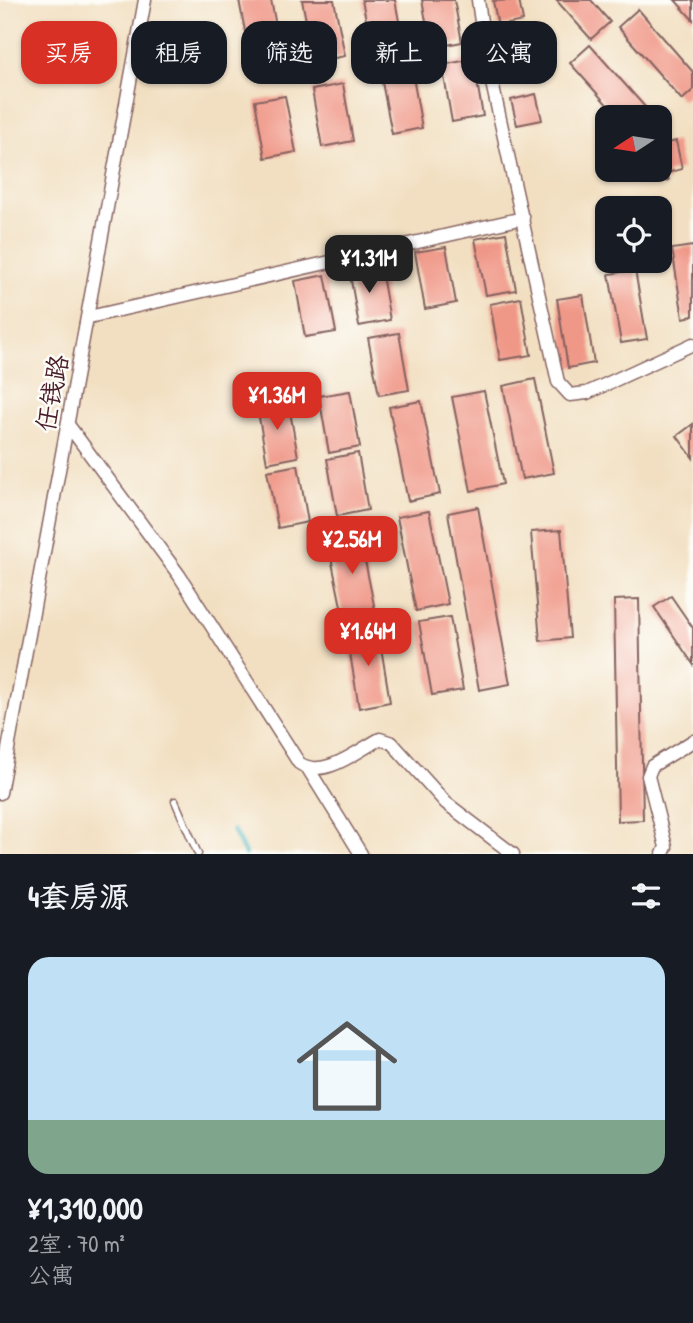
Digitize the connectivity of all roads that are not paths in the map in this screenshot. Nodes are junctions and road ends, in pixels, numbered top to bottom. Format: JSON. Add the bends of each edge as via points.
{"nodes":[{"id":1,"x":145,"y":0,"type":"edge"},
{"id":2,"x":478,"y":0,"type":"edge"},
{"id":3,"x":523,"y":218,"type":"junction"},
{"id":4,"x":89,"y":317,"type":"junction"},
{"id":5,"x":693,"y":344,"type":"edge"},
{"id":6,"x":69,"y":426,"type":"junction"},
{"id":7,"x":693,"y":741,"type":"edge"},
{"id":8,"x":309,"y":770,"type":"junction"},
{"id":9,"x":0,"y":793,"type":"edge"},
{"id":10,"x":175,"y":801,"type":"dead end"},
{"id":11,"x":198,"y":854,"type":"edge"},
{"id":12,"x":362,"y":854,"type":"edge"},
{"id":13,"x":513,"y":854,"type":"edge"},
{"id":14,"x":663,"y":854,"type":"edge"}],
"edges":[{"from":1,"to":4,"type":"street","name":"任钱路"},
{"from":2,"to":3,"type":"street"},
{"from":3,"to":4,"type":"street"},
{"from":3,"to":5,"type":"street","via":[[558,382],[570,395],[587,393]]},
{"from":4,"to":6,"type":"street","name":"任钱路"},
{"from":6,"to":8,"type":"street","via":[[178,575],[299,763]]},
{"from":6,"to":9,"type":"street","name":"任钱路"},
{"from":7,"to":14,"type":"street","via":[[652,766],[648,776],[666,847]]},
{"from":8,"to":12,"type":"street"},
{"from":8,"to":13,"type":"street","via":[[322,769],[380,739],[393,743],[446,803]]},
{"from":10,"to":11,"type":"lane"}]}
